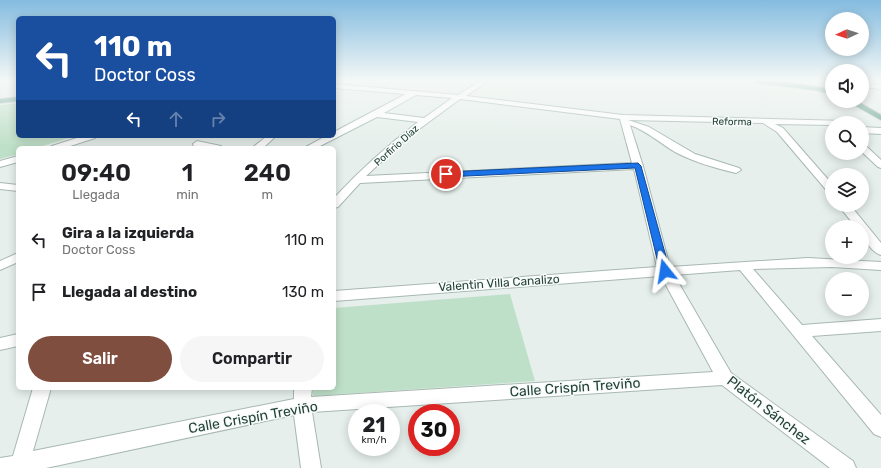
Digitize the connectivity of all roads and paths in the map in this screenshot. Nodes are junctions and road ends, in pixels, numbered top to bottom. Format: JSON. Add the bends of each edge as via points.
{"nodes":[{"id":1,"x":396,"y":103,"type":"edge"},
{"id":2,"x":448,"y":103,"type":"edge"},
{"id":3,"x":501,"y":103,"type":"edge"},
{"id":4,"x":869,"y":106,"type":"edge"},
{"id":5,"x":860,"y":108,"type":"edge"},
{"id":6,"x":881,"y":113,"type":"edge"},
{"id":7,"x":376,"y":114,"type":"junction"},
{"id":8,"x":623,"y":119,"type":"junction"},
{"id":9,"x":423,"y":120,"type":"junction"},
{"id":10,"x":769,"y":123,"type":"junction"},
{"id":11,"x":869,"y":124,"type":"edge"},
{"id":12,"x":880,"y":124,"type":"edge"},
{"id":13,"x":825,"y":125,"type":"edge"},
{"id":14,"x":869,"y":128,"type":"edge"},
{"id":15,"x":336,"y":134,"type":"edge"},
{"id":16,"x":86,"y":138,"type":"edge"},
{"id":17,"x":206,"y":138,"type":"edge"},
{"id":18,"x":270,"y":138,"type":"edge"},
{"id":19,"x":328,"y":138,"type":"edge"},
{"id":20,"x":61,"y":146,"type":"edge"},
{"id":21,"x":195,"y":146,"type":"edge"},
{"id":22,"x":260,"y":146,"type":"edge"},
{"id":23,"x":312,"y":146,"type":"edge"},
{"id":24,"x":869,"y":154,"type":"edge"},
{"id":25,"x":16,"y":160,"type":"edge"},
{"id":26,"x":0,"y":164,"type":"edge"},
{"id":27,"x":881,"y":165,"type":"edge"},
{"id":28,"x":638,"y":166,"type":"junction"},
{"id":29,"x":736,"y":170,"type":"dead end"},
{"id":30,"x":358,"y":180,"type":"junction"},
{"id":31,"x":825,"y":182,"type":"edge"},
{"id":32,"x":0,"y":186,"type":"edge"},
{"id":33,"x":16,"y":188,"type":"edge"},
{"id":34,"x":336,"y":191,"type":"edge"},
{"id":35,"x":345,"y":192,"type":"junction"},
{"id":36,"x":336,"y":203,"type":"edge"},
{"id":37,"x":850,"y":212,"type":"edge"},
{"id":38,"x":856,"y":220,"type":"edge"},
{"id":39,"x":869,"y":236,"type":"edge"},
{"id":40,"x":881,"y":251,"type":"edge"},
{"id":41,"x":16,"y":258,"type":"edge"},
{"id":42,"x":0,"y":266,"type":"edge"},
{"id":43,"x":743,"y":266,"type":"junction"},
{"id":44,"x":881,"y":266,"type":"edge"},
{"id":45,"x":665,"y":271,"type":"junction"},
{"id":46,"x":336,"y":296,"type":"edge"},
{"id":47,"x":881,"y":325,"type":"edge"},
{"id":48,"x":799,"y":331,"type":"junction"},
{"id":49,"x":16,"y":340,"type":"edge"},
{"id":50,"x":0,"y":344,"type":"edge"},
{"id":51,"x":725,"y":378,"type":"junction"},
{"id":52,"x":41,"y":390,"type":"edge"},
{"id":53,"x":303,"y":397,"type":"edge"},
{"id":54,"x":881,"y":428,"type":"edge"},
{"id":55,"x":20,"y":466,"type":"edge"},
{"id":56,"x":0,"y":468,"type":"edge"},
{"id":57,"x":310,"y":468,"type":"edge"},
{"id":58,"x":846,"y":468,"type":"edge"}],
"edges":[{"from":1,"to":7,"type":"street"},
{"from":2,"to":9,"type":"street","name":"Porfirio Díaz"},
{"from":3,"to":8,"type":"street","name":"Reforma"},
{"from":4,"to":6,"type":"main road"},
{"from":5,"to":12,"type":"main road"},
{"from":7,"to":9,"type":"street"},
{"from":7,"to":15,"type":"street"},
{"from":8,"to":10,"type":"street","name":"Reforma"},
{"from":8,"to":28,"type":"street","name":"Platón Sánchez"},
{"from":8,"to":29,"type":"street","via":[[678,150]]},
{"from":9,"to":30,"type":"street","name":"Porfirio Díaz"},
{"from":10,"to":13,"type":"street","name":"Reforma"},
{"from":10,"to":31,"type":"street","via":[[780,130]]},
{"from":11,"to":12,"type":"street"},
{"from":12,"to":14,"type":"street"},
{"from":16,"to":20,"type":"street"},
{"from":17,"to":21,"type":"street"},
{"from":18,"to":22,"type":"street"},
{"from":19,"to":23,"type":"street"},
{"from":24,"to":27,"type":"street"},
{"from":25,"to":26,"type":"street"},
{"from":28,"to":30,"type":"street","via":[[514,170]]},
{"from":28,"to":45,"type":"street","name":"Platón Sánchez"},
{"from":30,"to":35,"type":"street","name":"Porfirio Díaz"},
{"from":32,"to":33,"type":"street"},
{"from":34,"to":35,"type":"street"},
{"from":35,"to":36,"type":"street","name":"Porfirio Díaz"},
{"from":37,"to":38,"type":"street"},
{"from":39,"to":40,"type":"street"},
{"from":41,"to":42,"type":"street"},
{"from":43,"to":44,"type":"street","name":"Valentin Villa Canalizo","via":[[832,262]]},
{"from":43,"to":45,"type":"street","name":"Valentin Villa Canalizo"},
{"from":43,"to":48,"type":"street"},
{"from":45,"to":46,"type":"street","name":"Valentin Villa Canalizo"},
{"from":45,"to":51,"type":"street","name":"Platón Sánchez"},
{"from":47,"to":48,"type":"street"},
{"from":48,"to":54,"type":"street"},
{"from":49,"to":50,"type":"street"},
{"from":51,"to":53,"type":"street","name":"Calle Crispín Treviño"},
{"from":51,"to":58,"type":"street","name":"Platón Sánchez"},
{"from":52,"to":55,"type":"street"},
{"from":53,"to":55,"type":"street","name":"Calle Crispín Treviño"},
{"from":53,"to":57,"type":"street"},
{"from":55,"to":56,"type":"street","name":"Calle Crispín Treviño"}]}
